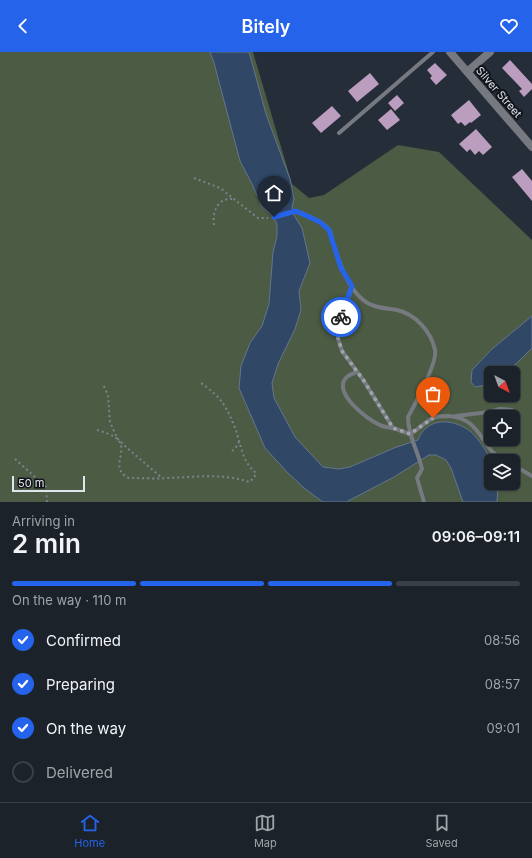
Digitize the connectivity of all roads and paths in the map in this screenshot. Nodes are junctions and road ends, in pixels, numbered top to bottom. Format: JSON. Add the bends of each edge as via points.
{"nodes":[{"id":1,"x":433,"y":52,"type":"edge"},
{"id":2,"x":450,"y":52,"type":"edge"},
{"id":3,"x":490,"y":52,"type":"edge"},
{"id":4,"x":467,"y":72,"type":"junction"},
{"id":5,"x":339,"y":133,"type":"dead end"},
{"id":6,"x":532,"y":147,"type":"edge"},
{"id":7,"x":194,"y":178,"type":"dead end"},
{"id":8,"x":233,"y":199,"type":"junction"},
{"id":9,"x":274,"y":217,"type":"joint"},
{"id":10,"x":214,"y":225,"type":"dead end"},
{"id":11,"x":352,"y":286,"type":"junction"},
{"id":12,"x":357,"y":372,"type":"junction"},
{"id":13,"x":201,"y":383,"type":"dead end"},
{"id":14,"x":104,"y":386,"type":"dead end"},
{"id":15,"x":496,"y":410,"type":"edge"},
{"id":16,"x":512,"y":410,"type":"dead end"},
{"id":17,"x":484,"y":413,"type":"edge"},
{"id":18,"x":453,"y":417,"type":"junction"},
{"id":19,"x":393,"y":428,"type":"junction"},
{"id":20,"x":97,"y":430,"type":"dead end"},
{"id":21,"x":410,"y":436,"type":"junction"},
{"id":22,"x":117,"y":438,"type":"junction"},
{"id":23,"x":239,"y":440,"type":"junction"},
{"id":24,"x":232,"y":451,"type":"dead end"},
{"id":25,"x":494,"y":454,"type":"edge"},
{"id":26,"x":15,"y":459,"type":"dead end"},
{"id":27,"x":520,"y":469,"type":"edge"},
{"id":28,"x":532,"y":476,"type":"edge"},
{"id":29,"x":163,"y":478,"type":"junction"},
{"id":30,"x":47,"y":502,"type":"edge"},
{"id":31,"x":424,"y":502,"type":"edge"}],
"edges":[{"from":1,"to":5,"type":"lane"},
{"from":2,"to":4,"type":"street","name":"Silver Street"},
{"from":3,"to":4,"type":"street"},
{"from":4,"to":6,"type":"street","name":"Silver Street"},
{"from":7,"to":8,"type":"path","via":[[220,188]]},
{"from":8,"to":9,"type":"path","via":[[258,218]]},
{"from":8,"to":10,"type":"path","via":[[228,198],[217,206],[214,212]]},
{"from":9,"to":11,"type":"lane","via":[[296,211],[320,222],[329,230],[341,268]]},
{"from":11,"to":12,"type":"lane","via":[[338,328],[338,338],[342,351]]},
{"from":11,"to":21,"type":"lane","via":[[362,300],[373,306],[412,316],[432,340],[436,351],[434,364],[408,417]]},
{"from":12,"to":19,"type":"lane"},
{"from":12,"to":19,"type":"lane","via":[[345,380],[343,387],[347,397],[366,418],[381,426]]},
{"from":13,"to":23,"type":"path","via":[[222,401],[234,423]]},
{"from":14,"to":22,"type":"path","via":[[108,396],[110,422]]},
{"from":15,"to":16,"type":"lane"},
{"from":17,"to":18,"type":"lane"},
{"from":18,"to":21,"type":"lane","via":[[433,418]]},
{"from":18,"to":25,"type":"lane","via":[[466,421],[477,429]]},
{"from":19,"to":21,"type":"lane"},
{"from":20,"to":22,"type":"path"},
{"from":21,"to":31,"type":"lane","via":[[421,462],[422,469],[417,478]]},
{"from":22,"to":29,"type":"path"},
{"from":22,"to":29,"type":"path","via":[[122,448],[119,470],[124,476]]},
{"from":23,"to":24,"type":"path"},
{"from":23,"to":29,"type":"path","via":[[249,467],[256,473],[249,482],[215,476]]},
{"from":26,"to":30,"type":"path","via":[[46,486]]},
{"from":27,"to":28,"type":"lane"}]}
